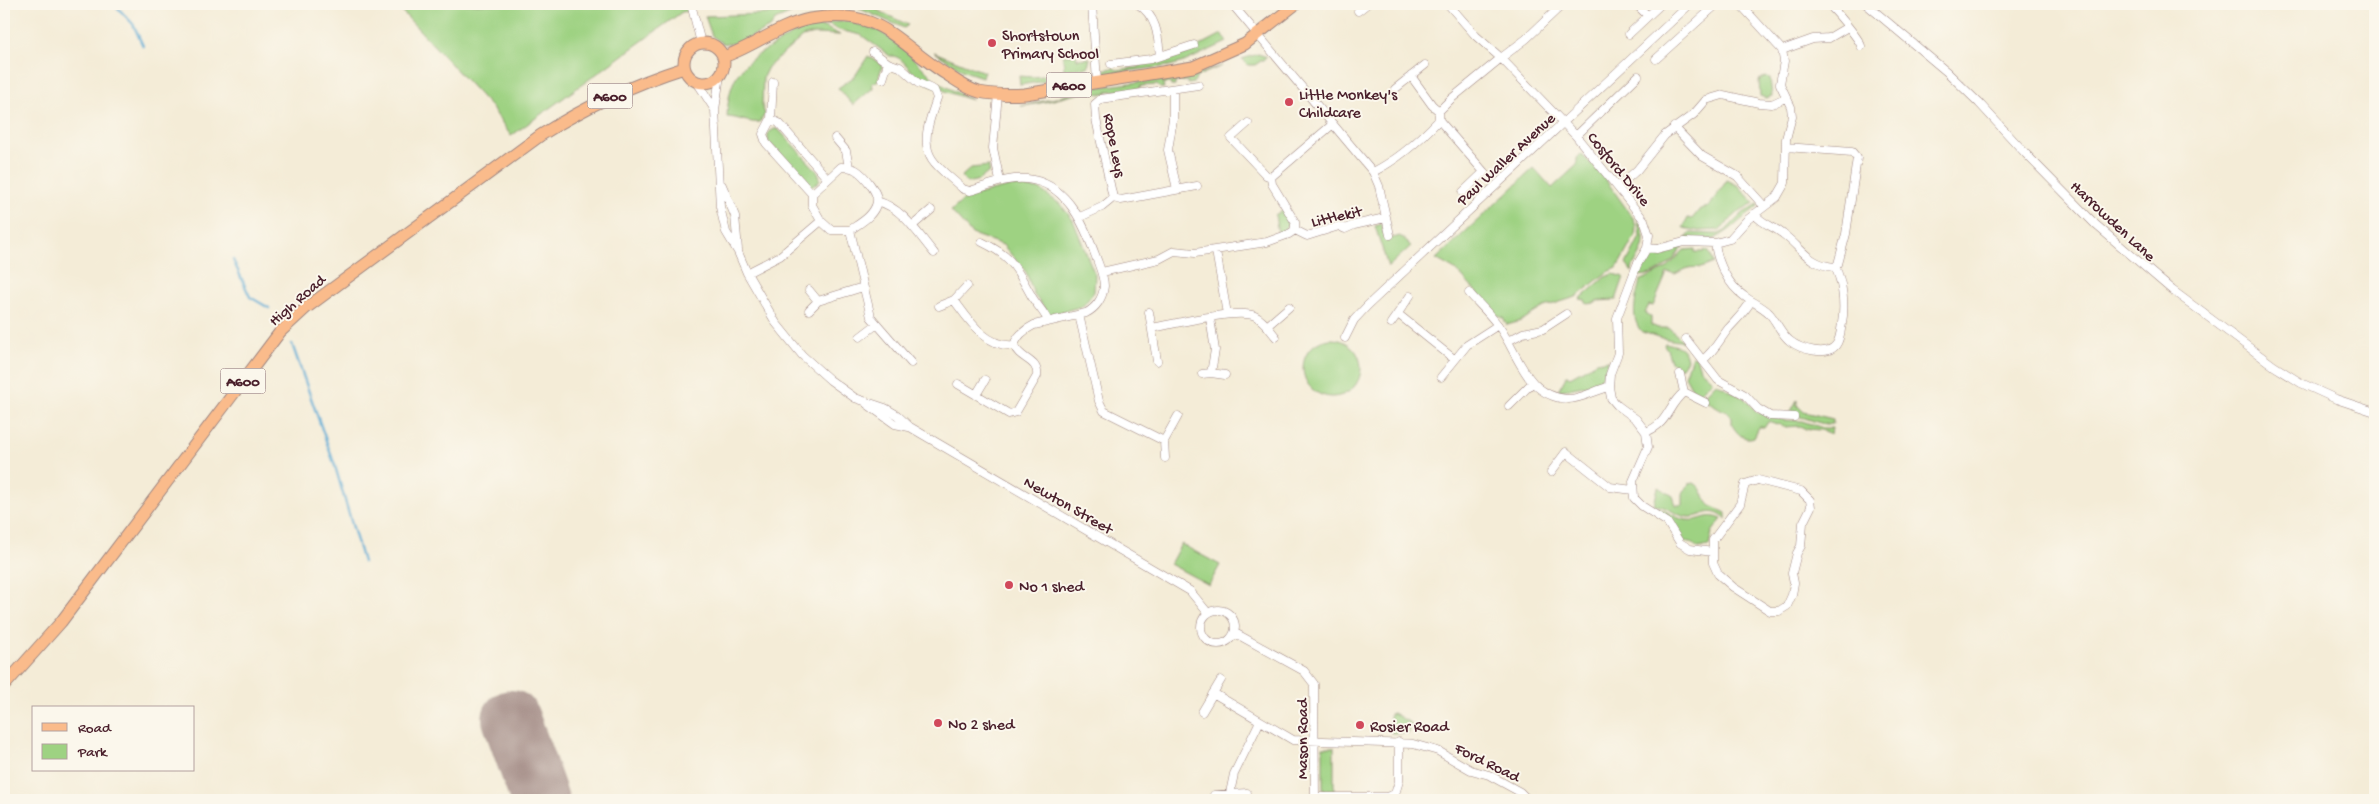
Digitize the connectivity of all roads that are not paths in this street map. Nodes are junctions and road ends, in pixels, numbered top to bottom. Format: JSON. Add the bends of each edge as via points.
{"nodes":[{"id":1,"x":691,"y":4,"type":"edge"},
{"id":2,"x":1092,"y":4,"type":"edge"},
{"id":3,"x":1138,"y":4,"type":"edge"},
{"id":4,"x":1232,"y":4,"type":"edge"},
{"id":5,"x":1296,"y":4,"type":"edge"},
{"id":6,"x":1367,"y":4,"type":"edge"},
{"id":7,"x":1448,"y":4,"type":"edge"},
{"id":8,"x":1563,"y":4,"type":"edge"},
{"id":9,"x":1636,"y":4,"type":"edge"},
{"id":10,"x":1661,"y":4,"type":"edge"},
{"id":11,"x":1690,"y":4,"type":"edge"},
{"id":12,"x":1717,"y":4,"type":"edge"},
{"id":13,"x":1740,"y":4,"type":"edge"},
{"id":14,"x":1866,"y":4,"type":"edge"},
{"id":15,"x":1833,"y":9,"type":"dead end"},
{"id":16,"x":1358,"y":11,"type":"dead end"},
{"id":17,"x":1648,"y":16,"type":"junction"},
{"id":18,"x":1846,"y":28,"type":"junction"},
{"id":19,"x":1629,"y":34,"type":"dead end"},
{"id":20,"x":1257,"y":35,"type":"junction"},
{"id":21,"x":701,"y":44,"type":"junction"},
{"id":22,"x":1194,"y":45,"type":"dead end"},
{"id":23,"x":1861,"y":46,"type":"dead end"},
{"id":24,"x":1782,"y":50,"type":"junction"},
{"id":25,"x":873,"y":52,"type":"dead end"},
{"id":26,"x":1160,"y":56,"type":"junction"},
{"id":27,"x":723,"y":57,"type":"junction"},
{"id":28,"x":1501,"y":58,"type":"junction"},
{"id":29,"x":1656,"y":59,"type":"dead end"},
{"id":30,"x":888,"y":62,"type":"junction"},
{"id":31,"x":1111,"y":64,"type":"dead end"},
{"id":32,"x":1425,"y":65,"type":"dead end"},
{"id":33,"x":684,"y":68,"type":"junction"},
{"id":34,"x":720,"y":76,"type":"junction"},
{"id":35,"x":1411,"y":76,"type":"junction"},
{"id":36,"x":1638,"y":76,"type":"dead end"},
{"id":37,"x":883,"y":79,"type":"dead end"},
{"id":38,"x":697,"y":82,"type":"junction"},
{"id":39,"x":773,"y":82,"type":"dead end"},
{"id":40,"x":1097,"y":82,"type":"junction"},
{"id":41,"x":1198,"y":85,"type":"dead end"},
{"id":42,"x":1172,"y":90,"type":"junction"},
{"id":43,"x":1395,"y":90,"type":"dead end"},
{"id":44,"x":998,"y":94,"type":"junction"},
{"id":45,"x":1785,"y":98,"type":"junction"},
{"id":46,"x":716,"y":110,"type":"junction"},
{"id":47,"x":1439,"y":111,"type":"junction"},
{"id":48,"x":771,"y":119,"type":"junction"},
{"id":49,"x":1439,"y":120,"type":"junction"},
{"id":50,"x":1563,"y":122,"type":"junction"},
{"id":51,"x":1248,"y":123,"type":"dead end"},
{"id":52,"x":1333,"y":124,"type":"junction"},
{"id":53,"x":1674,"y":128,"type":"junction"},
{"id":54,"x":1576,"y":136,"type":"junction"},
{"id":55,"x":835,"y":138,"type":"dead end"},
{"id":56,"x":1786,"y":147,"type":"junction"},
{"id":57,"x":849,"y":167,"type":"junction"},
{"id":58,"x":1374,"y":172,"type":"junction"},
{"id":59,"x":1271,"y":177,"type":"junction"},
{"id":60,"x":827,"y":178,"type":"junction"},
{"id":61,"x":1000,"y":181,"type":"junction"},
{"id":62,"x":721,"y":183,"type":"junction"},
{"id":63,"x":1197,"y":186,"type":"dead end"},
{"id":64,"x":1618,"y":188,"type":"junction"},
{"id":65,"x":1178,"y":190,"type":"junction"},
{"id":66,"x":1462,"y":192,"type":"dead end"},
{"id":67,"x":812,"y":194,"type":"junction"},
{"id":68,"x":1113,"y":198,"type":"junction"},
{"id":69,"x":877,"y":201,"type":"junction"},
{"id":70,"x":1764,"y":206,"type":"junction"},
{"id":71,"x":932,"y":210,"type":"dead end"},
{"id":72,"x":1754,"y":214,"type":"junction"},
{"id":73,"x":1080,"y":217,"type":"junction"},
{"id":74,"x":1386,"y":218,"type":"junction"},
{"id":75,"x":821,"y":221,"type":"junction"},
{"id":76,"x":912,"y":226,"type":"junction"},
{"id":77,"x":850,"y":230,"type":"junction"},
{"id":78,"x":1294,"y":230,"type":"junction"},
{"id":79,"x":1390,"y":235,"type":"dead end"},
{"id":80,"x":982,"y":242,"type":"dead end"},
{"id":81,"x":1715,"y":243,"type":"junction"},
{"id":82,"x":1647,"y":248,"type":"junction"},
{"id":83,"x":1216,"y":251,"type":"junction"},
{"id":84,"x":738,"y":252,"type":"junction"},
{"id":85,"x":934,"y":253,"type":"dead end"},
{"id":86,"x":1835,"y":267,"type":"junction"},
{"id":87,"x":1102,"y":272,"type":"junction"},
{"id":88,"x":747,"y":273,"type":"junction"},
{"id":89,"x":967,"y":286,"type":"dead end"},
{"id":90,"x":863,"y":287,"type":"junction"},
{"id":91,"x":809,"y":290,"type":"dead end"},
{"id":92,"x":1469,"y":293,"type":"dead end"},
{"id":93,"x":1410,"y":296,"type":"dead end"},
{"id":94,"x":954,"y":300,"type":"junction"},
{"id":95,"x":1751,"y":301,"type":"junction"},
{"id":96,"x":818,"y":302,"type":"junction"},
{"id":97,"x":939,"y":306,"type":"dead end"},
{"id":98,"x":1289,"y":307,"type":"dead end"},
{"id":99,"x":809,"y":310,"type":"dead end"},
{"id":100,"x":1149,"y":312,"type":"dead end"},
{"id":101,"x":1227,"y":314,"type":"junction"},
{"id":102,"x":1398,"y":314,"type":"junction"},
{"id":103,"x":1566,"y":314,"type":"dead end"},
{"id":104,"x":1079,"y":315,"type":"junction"},
{"id":105,"x":1210,"y":318,"type":"junction"},
{"id":106,"x":1048,"y":321,"type":"junction"},
{"id":107,"x":1391,"y":323,"type":"dead end"},
{"id":108,"x":878,"y":324,"type":"junction"},
{"id":109,"x":1498,"y":325,"type":"junction"},
{"id":110,"x":1267,"y":326,"type":"junction"},
{"id":111,"x":1152,"y":328,"type":"junction"},
{"id":112,"x":860,"y":337,"type":"dead end"},
{"id":113,"x":1276,"y":337,"type":"dead end"},
{"id":114,"x":1345,"y":338,"type":"dead end"},
{"id":115,"x":1686,"y":339,"type":"dead end"},
{"id":116,"x":1508,"y":341,"type":"junction"},
{"id":117,"x":1014,"y":345,"type":"junction"},
{"id":118,"x":1454,"y":359,"type":"junction"},
{"id":119,"x":1703,"y":360,"type":"junction"},
{"id":120,"x":1156,"y":361,"type":"dead end"},
{"id":121,"x":911,"y":363,"type":"dead end"},
{"id":122,"x":1212,"y":373,"type":"junction"},
{"id":123,"x":1202,"y":374,"type":"dead end"},
{"id":124,"x":1680,"y":374,"type":"dead end"},
{"id":125,"x":1225,"y":375,"type":"dead end"},
{"id":126,"x":1441,"y":377,"type":"dead end"},
{"id":127,"x":985,"y":380,"type":"dead end"},
{"id":128,"x":1532,"y":383,"type":"junction"},
{"id":129,"x":958,"y":384,"type":"dead end"},
{"id":130,"x":1609,"y":387,"type":"junction"},
{"id":131,"x":1684,"y":392,"type":"junction"},
{"id":132,"x":976,"y":396,"type":"junction"},
{"id":133,"x":1706,"y":403,"type":"dead end"},
{"id":134,"x":1509,"y":406,"type":"dead end"},
{"id":135,"x":2375,"y":412,"type":"edge"},
{"id":136,"x":1178,"y":416,"type":"dead end"},
{"id":137,"x":1794,"y":417,"type":"dead end"},
{"id":138,"x":1646,"y":432,"type":"junction"},
{"id":139,"x":1164,"y":441,"type":"junction"},
{"id":140,"x":1165,"y":458,"type":"dead end"},
{"id":141,"x":1551,"y":472,"type":"dead end"},
{"id":142,"x":1633,"y":490,"type":"junction"},
{"id":143,"x":1713,"y":552,"type":"junction"},
{"id":144,"x":1208,"y":613,"type":"junction"},
{"id":145,"x":1235,"y":634,"type":"junction"},
{"id":146,"x":1221,"y":680,"type":"dead end"},
{"id":147,"x":4,"y":686,"type":"edge"},
{"id":148,"x":1213,"y":693,"type":"junction"},
{"id":149,"x":1202,"y":712,"type":"dead end"},
{"id":150,"x":1260,"y":721,"type":"junction"},
{"id":151,"x":1314,"y":741,"type":"junction"},
{"id":152,"x":1399,"y":742,"type":"junction"},
{"id":153,"x":1230,"y":793,"type":"junction"},
{"id":154,"x":1246,"y":793,"type":"dead end"},
{"id":155,"x":1214,"y":795,"type":"dead end"},
{"id":156,"x":1315,"y":799,"type":"edge"},
{"id":157,"x":1528,"y":800,"type":"edge"}],
"edges":[{"from":1,"to":21,"type":"street"},
{"from":2,"to":40,"type":"street"},
{"from":3,"to":26,"type":"street","via":[[1157,27]]},
{"from":4,"to":20,"type":"street"},
{"from":5,"to":20,"type":"main road","number":"A600"},
{"from":6,"to":16,"type":"street"},
{"from":7,"to":28,"type":"street","name":"Cosford Drive"},
{"from":8,"to":28,"type":"street"},
{"from":9,"to":17,"type":"street"},
{"from":10,"to":17,"type":"street"},
{"from":11,"to":50,"type":"street","name":"Paul Waller Avenue"},
{"from":12,"to":29,"type":"street"},
{"from":13,"to":24,"type":"street"},
{"from":14,"to":135,"type":"street","name":"Harrowden Lane","via":[[1947,72],[2096,225],[2172,290],[2301,383]]},
{"from":15,"to":18,"type":"street","via":[[1843,18]]},
{"from":17,"to":19,"type":"street"},
{"from":18,"to":23,"type":"street","via":[[1856,35]]},
{"from":18,"to":24,"type":"street","via":[[1829,38],[1813,39]]},
{"from":20,"to":40,"type":"main road","number":"A600","via":[[1225,54],[1193,67]]},
{"from":20,"to":52,"type":"street"},
{"from":21,"to":27,"type":"main road","via":[[717,48]]},
{"from":21,"to":33,"type":"main road","via":[[695,45],[686,55]]},
{"from":22,"to":26,"type":"street"},
{"from":24,"to":45,"type":"street","via":[[1784,61],[1780,84]]},
{"from":25,"to":30,"type":"street"},
{"from":26,"to":31,"type":"street"},
{"from":27,"to":34,"type":"main road","via":[[724,68]]},
{"from":27,"to":44,"type":"main road","number":"A600","via":[[810,19],[858,18],[898,36],[956,81],[978,92]]},
{"from":28,"to":47,"type":"street"},
{"from":28,"to":50,"type":"street","name":"Cosford Drive"},
{"from":30,"to":37,"type":"street"},
{"from":30,"to":61,"type":"street","via":[[936,94],[928,126],[931,158],[963,189],[970,191]]},
{"from":32,"to":35,"type":"street"},
{"from":33,"to":38,"type":"main road"},
{"from":33,"to":147,"type":"main road","name":"High Road","number":"A600","via":[[624,89],[541,135],[306,308],[280,332],[61,622]]},
{"from":34,"to":38,"type":"main road","via":[[709,83]]},
{"from":34,"to":46,"type":"street","name":"Newton Street"},
{"from":35,"to":43,"type":"street"},
{"from":35,"to":47,"type":"street"},
{"from":36,"to":54,"type":"street"},
{"from":38,"to":46,"type":"street"},
{"from":39,"to":48,"type":"street"},
{"from":40,"to":44,"type":"main road","number":"A600","via":[[1025,94]]},
{"from":41,"to":42,"type":"street"},
{"from":42,"to":65,"type":"street","via":[[1173,119],[1168,150]]},
{"from":42,"to":68,"type":"street","name":"Rope Leys","via":[[1101,99],[1095,104]]},
{"from":44,"to":61,"type":"street","via":[[993,148]]},
{"from":45,"to":53,"type":"street","via":[[1772,104],[1716,95]]},
{"from":45,"to":56,"type":"street","via":[[1792,116]]},
{"from":46,"to":62,"type":"street","name":"Newton Street"},
{"from":47,"to":49,"type":"street"},
{"from":48,"to":60,"type":"street","via":[[779,123]]},
{"from":48,"to":67,"type":"street","via":[[763,134],[766,143]]},
{"from":49,"to":58,"type":"street"},
{"from":49,"to":66,"type":"street","via":[[1484,172]]},
{"from":50,"to":54,"type":"street","name":"Cosford Drive"},
{"from":50,"to":114,"type":"street","name":"Paul Waller Avenue","via":[[1366,306]]},
{"from":51,"to":59,"type":"street","via":[[1231,138]]},
{"from":52,"to":58,"type":"street"},
{"from":52,"to":59,"type":"street"},
{"from":53,"to":64,"type":"street"},
{"from":53,"to":70,"type":"street","via":[[1702,156],[1737,176]]},
{"from":54,"to":64,"type":"street","name":"Cosford Drive"},
{"from":55,"to":57,"type":"street","via":[[846,151]]},
{"from":56,"to":70,"type":"street","via":[[1786,183],[1777,197]]},
{"from":56,"to":86,"type":"street","via":[[1852,152],[1857,158],[1843,252]]},
{"from":57,"to":60,"type":"street","via":[[841,167]]},
{"from":57,"to":69,"type":"street","via":[[858,171],[876,193]]},
{"from":58,"to":74,"type":"street"},
{"from":59,"to":78,"type":"street","via":[[1295,222]]},
{"from":60,"to":67,"type":"street"},
{"from":61,"to":73,"type":"street","via":[[1034,180],[1068,203]]},
{"from":62,"to":84,"type":"street","name":"Newton Street","via":[[735,216]]},
{"from":62,"to":84,"type":"street","name":"Newton Street","via":[[722,221]]},
{"from":63,"to":65,"type":"street"},
{"from":64,"to":82,"type":"street","name":"Cosford Drive","via":[[1644,220],[1649,235]]},
{"from":65,"to":68,"type":"street","via":[[1121,200]]},
{"from":67,"to":75,"type":"street","via":[[812,205]]},
{"from":68,"to":73,"type":"street"},
{"from":69,"to":76,"type":"street","via":[[891,205]]},
{"from":69,"to":77,"type":"street","via":[[872,213]]},
{"from":70,"to":72,"type":"street"},
{"from":71,"to":76,"type":"street"},
{"from":72,"to":81,"type":"street","via":[[1730,239]]},
{"from":72,"to":86,"type":"street","via":[[1764,225],[1796,243],[1809,260]]},
{"from":73,"to":87,"type":"street"},
{"from":74,"to":78,"type":"street","name":"Littlekit","via":[[1345,229],[1338,226],[1307,236]]},
{"from":74,"to":79,"type":"street"},
{"from":75,"to":77,"type":"street","via":[[831,230]]},
{"from":75,"to":88,"type":"street","via":[[780,256]]},
{"from":76,"to":85,"type":"street"},
{"from":77,"to":90,"type":"street"},
{"from":78,"to":83,"type":"street","via":[[1267,242]]},
{"from":80,"to":106,"type":"street","via":[[999,250],[1020,271],[1030,295]]},
{"from":81,"to":82,"type":"street","via":[[1684,242]]},
{"from":81,"to":95,"type":"street","via":[[1728,279]]},
{"from":82,"to":130,"type":"street","via":[[1617,318],[1618,353]]},
{"from":83,"to":87,"type":"street","via":[[1174,251],[1159,259]]},
{"from":83,"to":101,"type":"street"},
{"from":84,"to":88,"type":"street","name":"Newton Street"},
{"from":86,"to":95,"type":"street","via":[[1843,314],[1838,341],[1830,350],[1810,349],[1789,340],[1768,312]]},
{"from":87,"to":104,"type":"street","via":[[1104,285],[1098,303],[1092,310]]},
{"from":88,"to":144,"type":"street","name":"Newton Street","via":[[776,323],[802,355],[830,380],[895,424],[910,427],[1190,591]]},
{"from":89,"to":94,"type":"street"},
{"from":90,"to":96,"type":"street"},
{"from":90,"to":108,"type":"street","via":[[871,317]]},
{"from":91,"to":96,"type":"street"},
{"from":92,"to":109,"type":"street"},
{"from":93,"to":102,"type":"street"},
{"from":94,"to":97,"type":"street"},
{"from":94,"to":117,"type":"street","via":[[980,333],[1003,346]]},
{"from":95,"to":119,"type":"street","via":[[1715,350]]},
{"from":96,"to":99,"type":"street"},
{"from":98,"to":110,"type":"street"},
{"from":100,"to":111,"type":"street"},
{"from":101,"to":105,"type":"street"},
{"from":101,"to":110,"type":"street","via":[[1249,313]]},
{"from":102,"to":107,"type":"street"},
{"from":102,"to":118,"type":"street"},
{"from":103,"to":116,"type":"street","via":[[1543,329],[1522,333]]},
{"from":104,"to":106,"type":"street"},
{"from":104,"to":139,"type":"street","via":[[1099,402],[1104,411]]},
{"from":105,"to":111,"type":"street"},
{"from":105,"to":122,"type":"street","via":[[1215,350]]},
{"from":106,"to":117,"type":"street","via":[[1028,328]]},
{"from":108,"to":112,"type":"street"},
{"from":108,"to":121,"type":"street"},
{"from":109,"to":116,"type":"street"},
{"from":109,"to":118,"type":"street","via":[[1467,345]]},
{"from":110,"to":113,"type":"street"},
{"from":111,"to":120,"type":"street"},
{"from":115,"to":119,"type":"street"},
{"from":116,"to":128,"type":"street"},
{"from":117,"to":132,"type":"street","via":[[1018,354],[1034,363],[1038,371],[1020,409],[1009,414]]},
{"from":118,"to":126,"type":"street"},
{"from":119,"to":137,"type":"street","via":[[1718,380],[1745,395],[1758,409],[1770,416]]},
{"from":122,"to":123,"type":"street"},
{"from":122,"to":125,"type":"street"},
{"from":124,"to":131,"type":"street"},
{"from":127,"to":132,"type":"street"},
{"from":128,"to":130,"type":"street","via":[[1545,392],[1570,399]]},
{"from":128,"to":134,"type":"street"},
{"from":129,"to":132,"type":"street"},
{"from":130,"to":138,"type":"street","via":[[1616,405],[1636,419]]},
{"from":131,"to":133,"type":"street"},
{"from":131,"to":138,"type":"street","via":[[1673,402],[1659,427]]},
{"from":136,"to":139,"type":"street"},
{"from":138,"to":142,"type":"street","via":[[1648,447]]},
{"from":139,"to":140,"type":"street"},
{"from":141,"to":142,"type":"street","via":[[1566,452],[1610,487]]},
{"from":142,"to":143,"type":"street","via":[[1634,498],[1667,522],[1680,543],[1690,550]]},
{"from":143,"to":143,"type":"street","via":[[1718,574],[1770,611],[1779,611],[1788,606],[1792,595],[1792,573],[1811,507],[1810,500],[1800,491],[1758,480],[1745,484],[1740,504],[1713,540]]},
{"from":144,"to":145,"type":"street","via":[[1218,609],[1229,613],[1235,622]]},
{"from":144,"to":145,"type":"street","via":[[1201,628],[1209,642],[1221,644]]},
{"from":145,"to":151,"type":"street","name":"Mason Road","via":[[1304,671],[1310,678],[1315,692]]},
{"from":146,"to":148,"type":"street"},
{"from":148,"to":149,"type":"street"},
{"from":148,"to":150,"type":"street","name":"Ford Road"},
{"from":150,"to":151,"type":"street","name":"Ford Road","via":[[1294,740]]},
{"from":150,"to":153,"type":"street","via":[[1234,774]]},
{"from":151,"to":152,"type":"street","name":"Ford Road"},
{"from":151,"to":156,"type":"street","name":"Mason Road"},
{"from":152,"to":156,"type":"street","via":[[1399,781],[1395,794]]},
{"from":152,"to":157,"type":"street","name":"Ford Road","via":[[1438,751],[1471,770],[1500,780]]},
{"from":153,"to":154,"type":"street"},
{"from":153,"to":155,"type":"street"}]}
